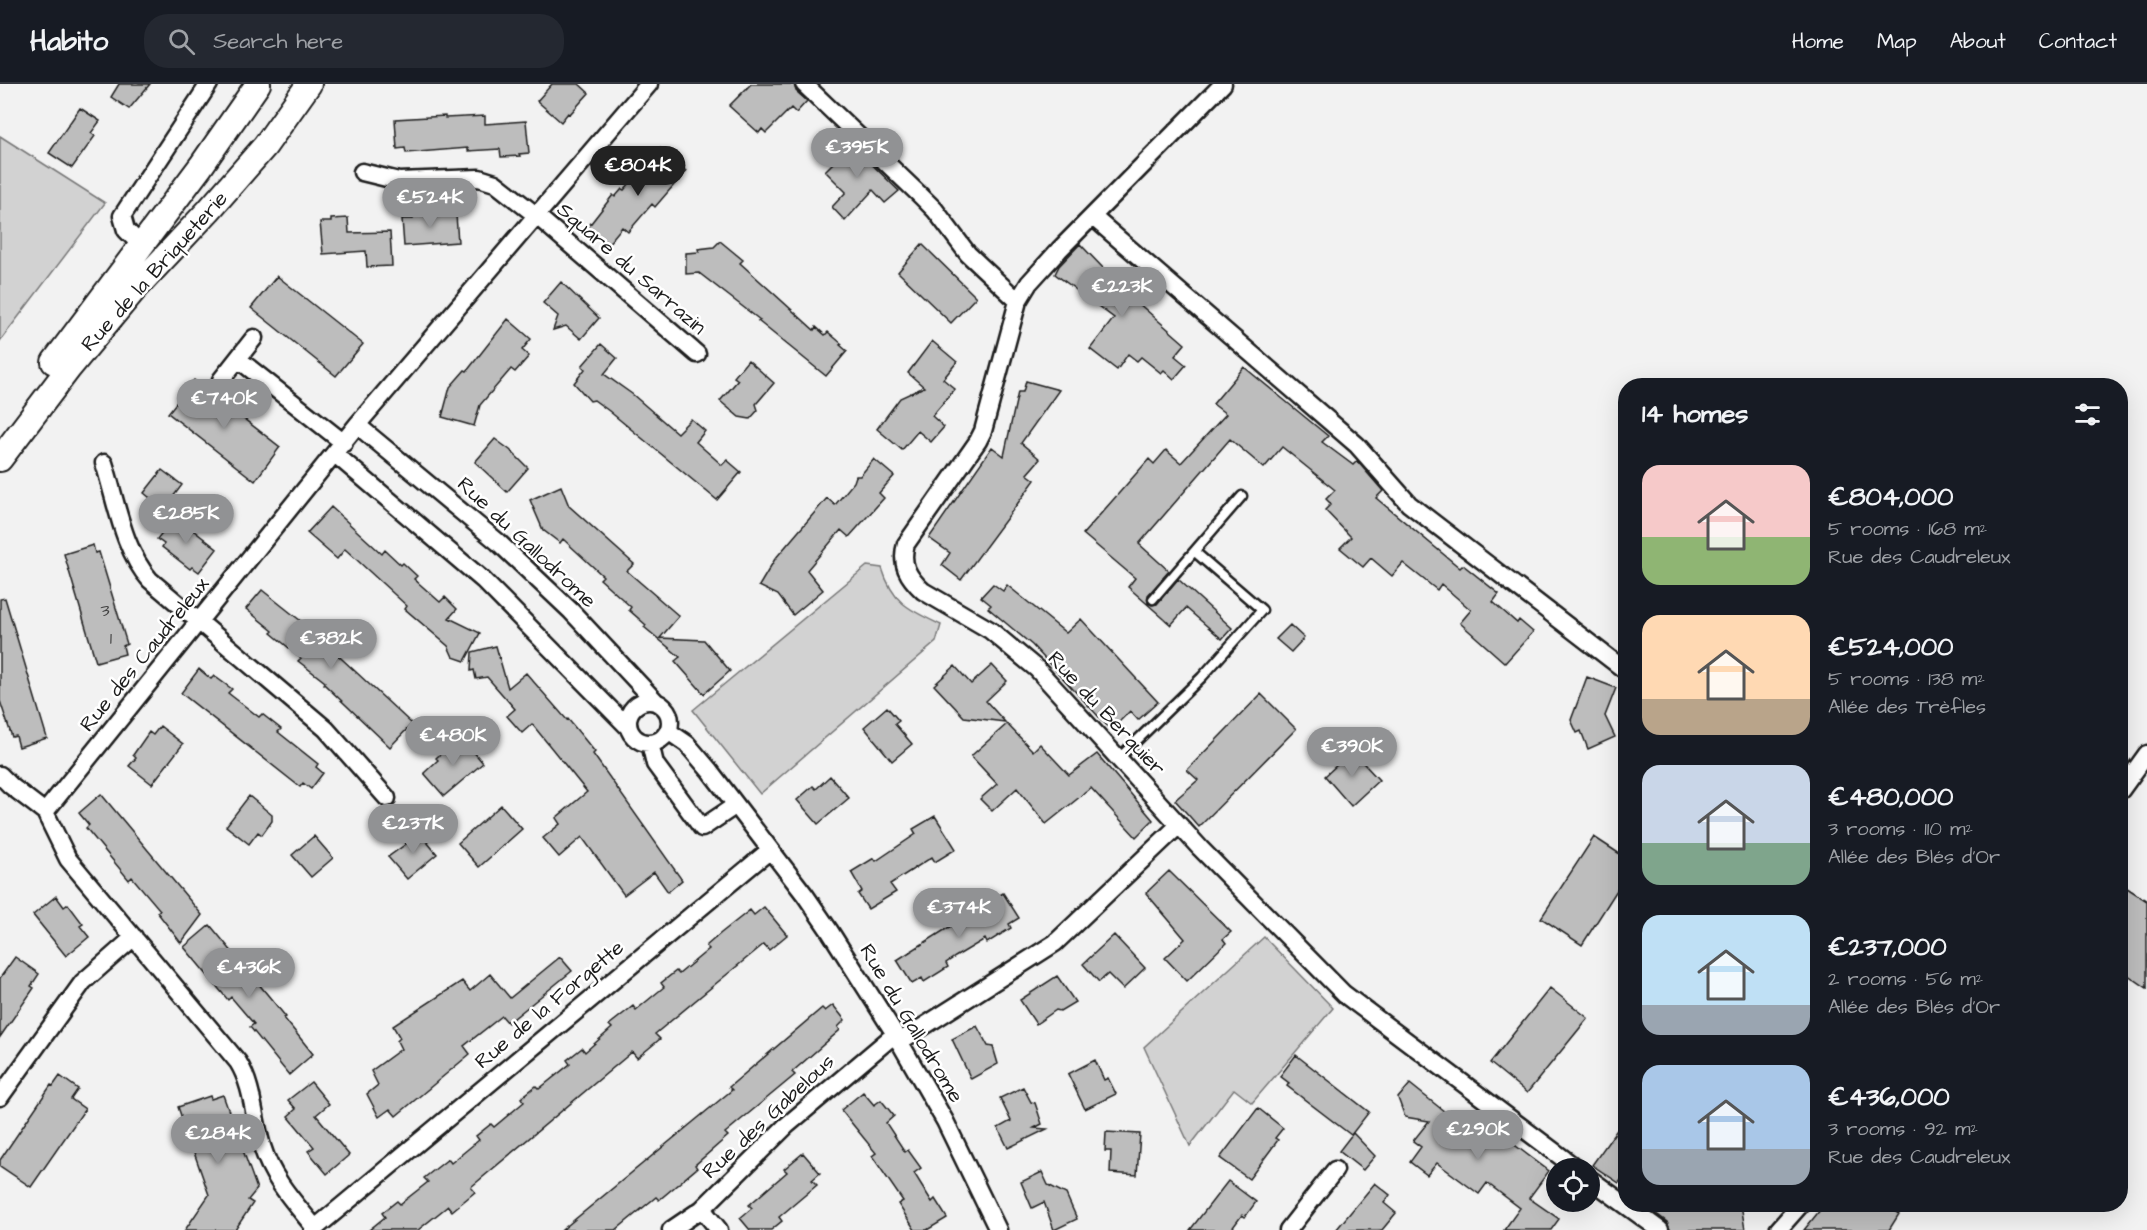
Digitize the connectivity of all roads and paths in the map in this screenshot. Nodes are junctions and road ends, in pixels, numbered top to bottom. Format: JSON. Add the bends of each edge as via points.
{"nodes":[{"id":1,"x":209,"y":84,"type":"edge"},
{"id":2,"x":258,"y":84,"type":"edge"},
{"id":3,"x":309,"y":84,"type":"edge"},
{"id":4,"x":649,"y":84,"type":"edge"},
{"id":5,"x":804,"y":84,"type":"edge"},
{"id":6,"x":1223,"y":84,"type":"edge"},
{"id":7,"x":362,"y":172,"type":"dead end"},
{"id":8,"x":537,"y":216,"type":"junction"},
{"id":9,"x":1093,"y":217,"type":"junction"},
{"id":10,"x":186,"y":235,"type":"junction"},
{"id":11,"x":141,"y":245,"type":"junction"},
{"id":12,"x":1018,"y":301,"type":"junction"},
{"id":13,"x":112,"y":316,"type":"junction"},
{"id":14,"x":254,"y":338,"type":"dead end"},
{"id":15,"x":697,"y":354,"type":"dead end"},
{"id":16,"x":238,"y":359,"type":"junction"},
{"id":17,"x":221,"y":380,"type":"dead end"},
{"id":18,"x":357,"y":425,"type":"junction"},
{"id":19,"x":0,"y":438,"type":"edge"},
{"id":20,"x":339,"y":449,"type":"junction"},
{"id":21,"x":0,"y":459,"type":"edge"},
{"id":22,"x":104,"y":463,"type":"dead end"},
{"id":23,"x":1242,"y":496,"type":"dead end"},
{"id":24,"x":1195,"y":552,"type":"junction"},
{"id":25,"x":1153,"y":599,"type":"dead end"},
{"id":26,"x":199,"y":621,"type":"junction"},
{"id":27,"x":1618,"y":665,"type":"edge"},
{"id":28,"x":657,"y":702,"type":"junction"},
{"id":29,"x":628,"y":727,"type":"junction"},
{"id":30,"x":668,"y":731,"type":"junction"},
{"id":31,"x":650,"y":743,"type":"junction"},
{"id":32,"x":2147,"y":754,"type":"edge"},
{"id":33,"x":1119,"y":758,"type":"junction"},
{"id":34,"x":0,"y":775,"type":"edge"},
{"id":35,"x":2128,"y":780,"type":"edge"},
{"id":36,"x":387,"y":798,"type":"dead end"},
{"id":37,"x":736,"y":805,"type":"junction"},
{"id":38,"x":45,"y":812,"type":"junction"},
{"id":39,"x":1179,"y":825,"type":"junction"},
{"id":40,"x":770,"y":850,"type":"junction"},
{"id":41,"x":134,"y":937,"type":"junction"},
{"id":42,"x":897,"y":1038,"type":"junction"},
{"id":43,"x":0,"y":1097,"type":"edge"},
{"id":44,"x":1563,"y":1158,"type":"edge"},
{"id":45,"x":1335,"y":1170,"type":"dead end"},
{"id":46,"x":1600,"y":1186,"type":"edge"},
{"id":47,"x":1618,"y":1199,"type":"edge"},
{"id":48,"x":702,"y":1209,"type":"junction"},
{"id":49,"x":1635,"y":1212,"type":"edge"},
{"id":50,"x":1794,"y":1212,"type":"edge"},
{"id":51,"x":314,"y":1229,"type":"edge"},
{"id":52,"x":671,"y":1230,"type":"edge"},
{"id":53,"x":719,"y":1230,"type":"edge"},
{"id":54,"x":998,"y":1230,"type":"edge"},
{"id":55,"x":1288,"y":1230,"type":"edge"},
{"id":56,"x":1660,"y":1230,"type":"edge"},
{"id":57,"x":1778,"y":1230,"type":"edge"}],
"edges":[{"from":1,"to":11,"type":"street","name":"Rue de la Briqueterie","via":[[122,216],[126,230]]},
{"from":2,"to":11,"type":"street","name":"Rue de la Briqueterie"},
{"from":3,"to":10,"type":"street","name":"Rue de la Briqueterie","via":[[265,146]]},
{"from":4,"to":8,"type":"street","name":"Rue des Caudreleux"},
{"from":5,"to":12,"type":"street","via":[[935,210],[968,254]]},
{"from":6,"to":9,"type":"street","name":"Rue du Berquier"},
{"from":7,"to":8,"type":"street","name":"Square du Sarrazin","via":[[399,181],[487,180]]},
{"from":8,"to":15,"type":"street","name":"Square du Sarrazin"},
{"from":8,"to":18,"type":"street","name":"Rue des Caudreleux"},
{"from":9,"to":12,"type":"street","name":"Rue du Berquier","via":[[1038,271]]},
{"from":9,"to":27,"type":"street","via":[[1357,445],[1409,504]]},
{"from":10,"to":11,"type":"street"},
{"from":10,"to":13,"type":"street","name":"Rue de la Briqueterie"},
{"from":11,"to":13,"type":"street","via":[[141,264],[120,294]]},
{"from":11,"to":19,"type":"street","name":"Rue de la Briqueterie"},
{"from":12,"to":33,"type":"street","name":"Rue du Berquier","via":[[983,431],[906,544],[904,566],[923,591],[990,630],[1022,655]]},
{"from":13,"to":21,"type":"street","name":"Rue de la Briqueterie"},
{"from":14,"to":16,"type":"street"},
{"from":16,"to":17,"type":"street"},
{"from":16,"to":20,"type":"street"},
{"from":18,"to":20,"type":"street","name":"Rue des Caudreleux"},
{"from":18,"to":28,"type":"street","name":"Rue du Gallodrome","via":[[498,542],[571,611]]},
{"from":20,"to":26,"type":"street","name":"Rue des Caudreleux"},
{"from":20,"to":29,"type":"street","via":[[483,580]]},
{"from":22,"to":26,"type":"street","via":[[140,569]]},
{"from":23,"to":24,"type":"lane"},
{"from":24,"to":25,"type":"lane"},
{"from":24,"to":33,"type":"lane","via":[[1262,610],[1202,677]]},
{"from":26,"to":36,"type":"street","via":[[326,729]]},
{"from":26,"to":38,"type":"street","name":"Rue des Caudreleux"},
{"from":28,"to":29,"type":"street","via":[[645,701],[635,706]]},
{"from":28,"to":30,"type":"street","via":[[669,716]]},
{"from":29,"to":31,"type":"street","via":[[636,738]]},
{"from":30,"to":31,"type":"street"},
{"from":30,"to":37,"type":"street","via":[[692,750]]},
{"from":31,"to":37,"type":"street","via":[[655,764],[702,828]]},
{"from":32,"to":35,"type":"street"},
{"from":33,"to":39,"type":"street","name":"Rue du Berquier"},
{"from":34,"to":38,"type":"street"},
{"from":37,"to":40,"type":"street"},
{"from":38,"to":41,"type":"street","via":[[68,859]]},
{"from":39,"to":42,"type":"street","name":"Rue des Gabelous","via":[[1055,943]]},
{"from":39,"to":44,"type":"street","name":"Rue du Berquier","via":[[1344,994]]},
{"from":40,"to":42,"type":"street","name":"Rue du Gallodrome","via":[[829,930]]},
{"from":40,"to":51,"type":"street","name":"Rue de la Forgette"},
{"from":41,"to":43,"type":"street","via":[[75,992]]},
{"from":41,"to":51,"type":"street","via":[[238,1062],[248,1082],[262,1144],[273,1172]]},
{"from":42,"to":48,"type":"street","name":"Rue des Gabelous","via":[[786,1126]]},
{"from":42,"to":54,"type":"street","name":"Rue du Gallodrome","via":[[959,1148]]},
{"from":45,"to":55,"type":"street"},
{"from":46,"to":47,"type":"street"},
{"from":48,"to":52,"type":"street","name":"Rue des Gabelous"},
{"from":48,"to":53,"type":"street"},
{"from":49,"to":56,"type":"street"},
{"from":50,"to":57,"type":"street"}]}
